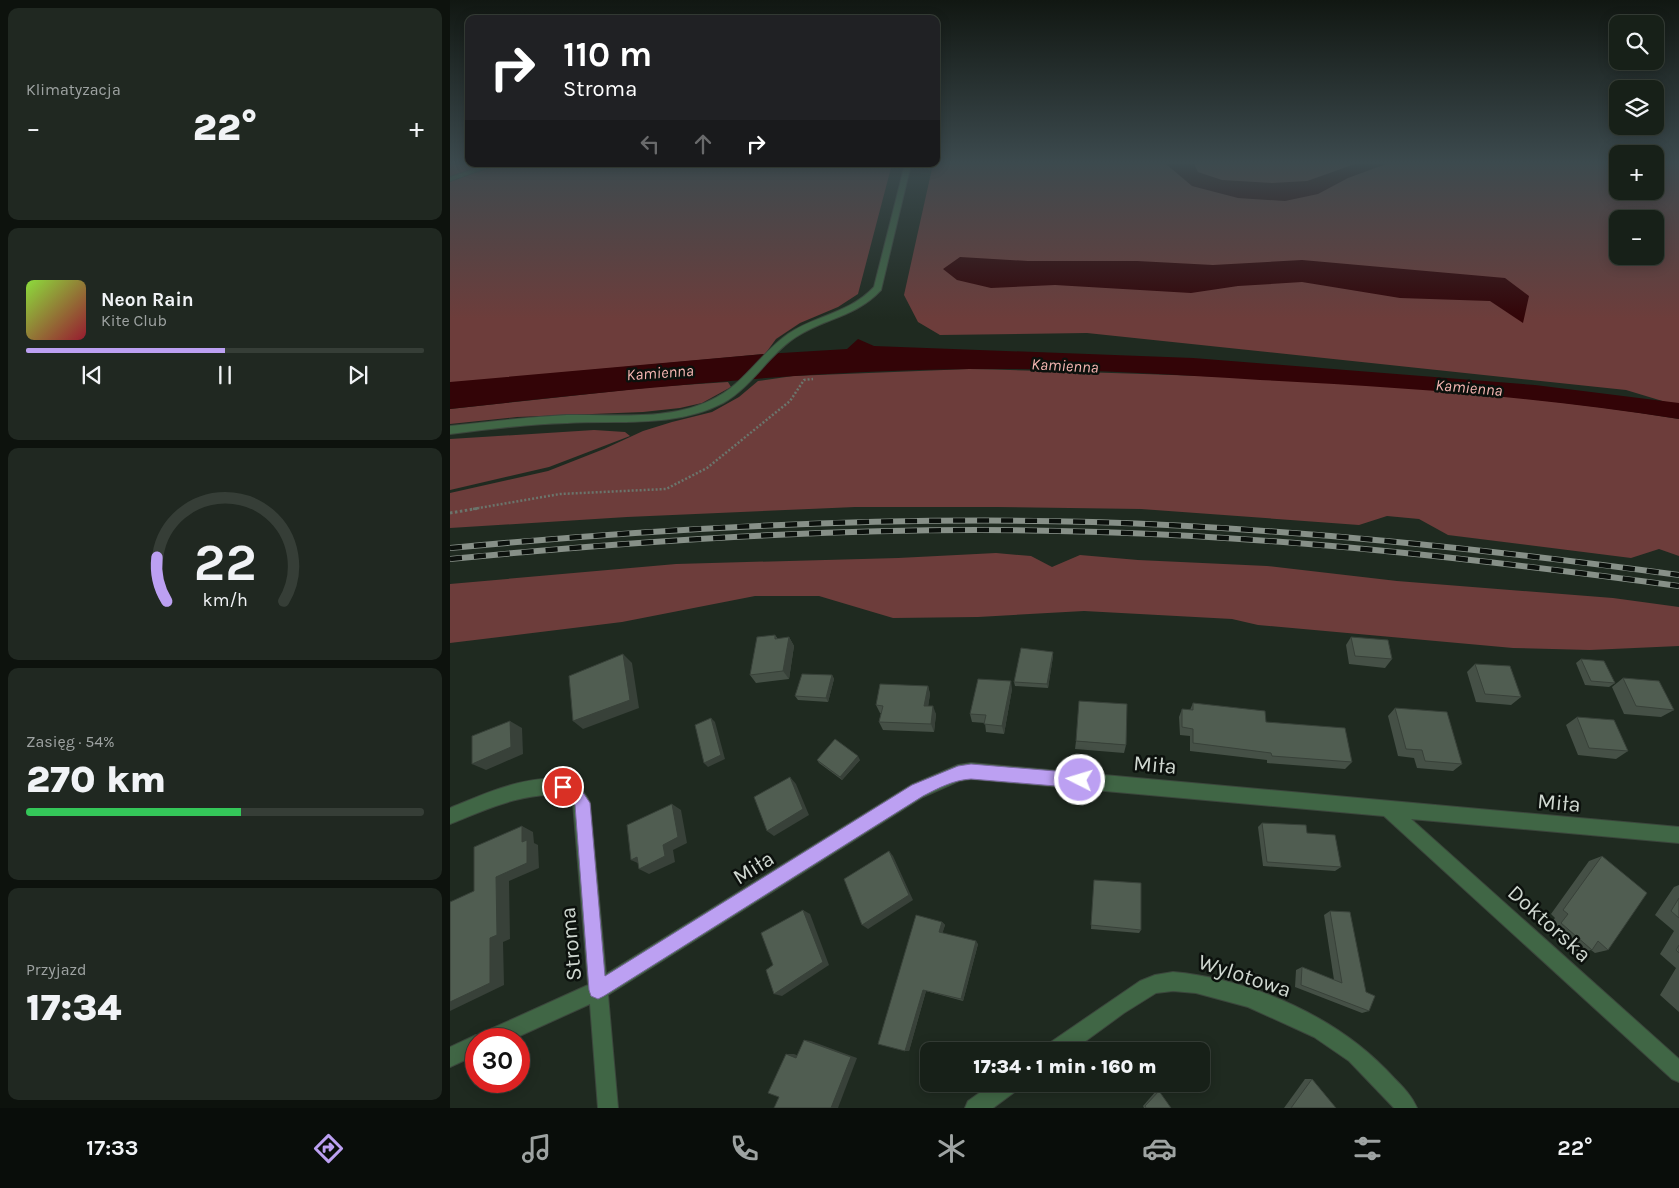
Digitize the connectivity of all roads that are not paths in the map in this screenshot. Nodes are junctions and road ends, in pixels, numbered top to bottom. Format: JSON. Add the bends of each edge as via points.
{"nodes":[{"id":1,"x":895,"y":216,"type":"edge"},
{"id":2,"x":450,"y":430,"type":"edge"},
{"id":3,"x":1389,"y":810,"type":"junction"},
{"id":4,"x":450,"y":816,"type":"edge"},
{"id":5,"x":1679,"y":835,"type":"edge"},
{"id":6,"x":598,"y":990,"type":"junction"},
{"id":7,"x":515,"y":1028,"type":"edge"},
{"id":8,"x":1068,"y":1042,"type":"edge"},
{"id":9,"x":465,"y":1050,"type":"edge"},
{"id":10,"x":450,"y":1057,"type":"edge"},
{"id":11,"x":1679,"y":1072,"type":"edge"},
{"id":12,"x":998,"y":1092,"type":"edge"},
{"id":13,"x":608,"y":1108,"type":"edge"},
{"id":14,"x":975,"y":1108,"type":"edge"},
{"id":15,"x":1407,"y":1108,"type":"edge"}],
"edges":[{"from":1,"to":2,"type":"street","via":[[878,288],[869,299],[852,310],[792,335],[721,399],[700,409],[668,414],[507,423]]},
{"from":3,"to":5,"type":"street","name":"Miła"},
{"from":3,"to":6,"type":"street","name":"Miła","via":[[1171,788],[958,773],[917,791]]},
{"from":3,"to":11,"type":"street","name":"Doktorska"},
{"from":4,"to":6,"type":"street","name":"Stroma","via":[[530,789],[563,787],[575,793],[582,803]]},
{"from":6,"to":7,"type":"street","name":"Miła"},
{"from":6,"to":13,"type":"street","name":"Stroma"},
{"from":8,"to":15,"type":"street","name":"Wylotowa","via":[[1128,999],[1156,984],[1181,981],[1210,986],[1264,1004],[1338,1040]]},
{"from":9,"to":10,"type":"street"},
{"from":12,"to":14,"type":"street"}]}
